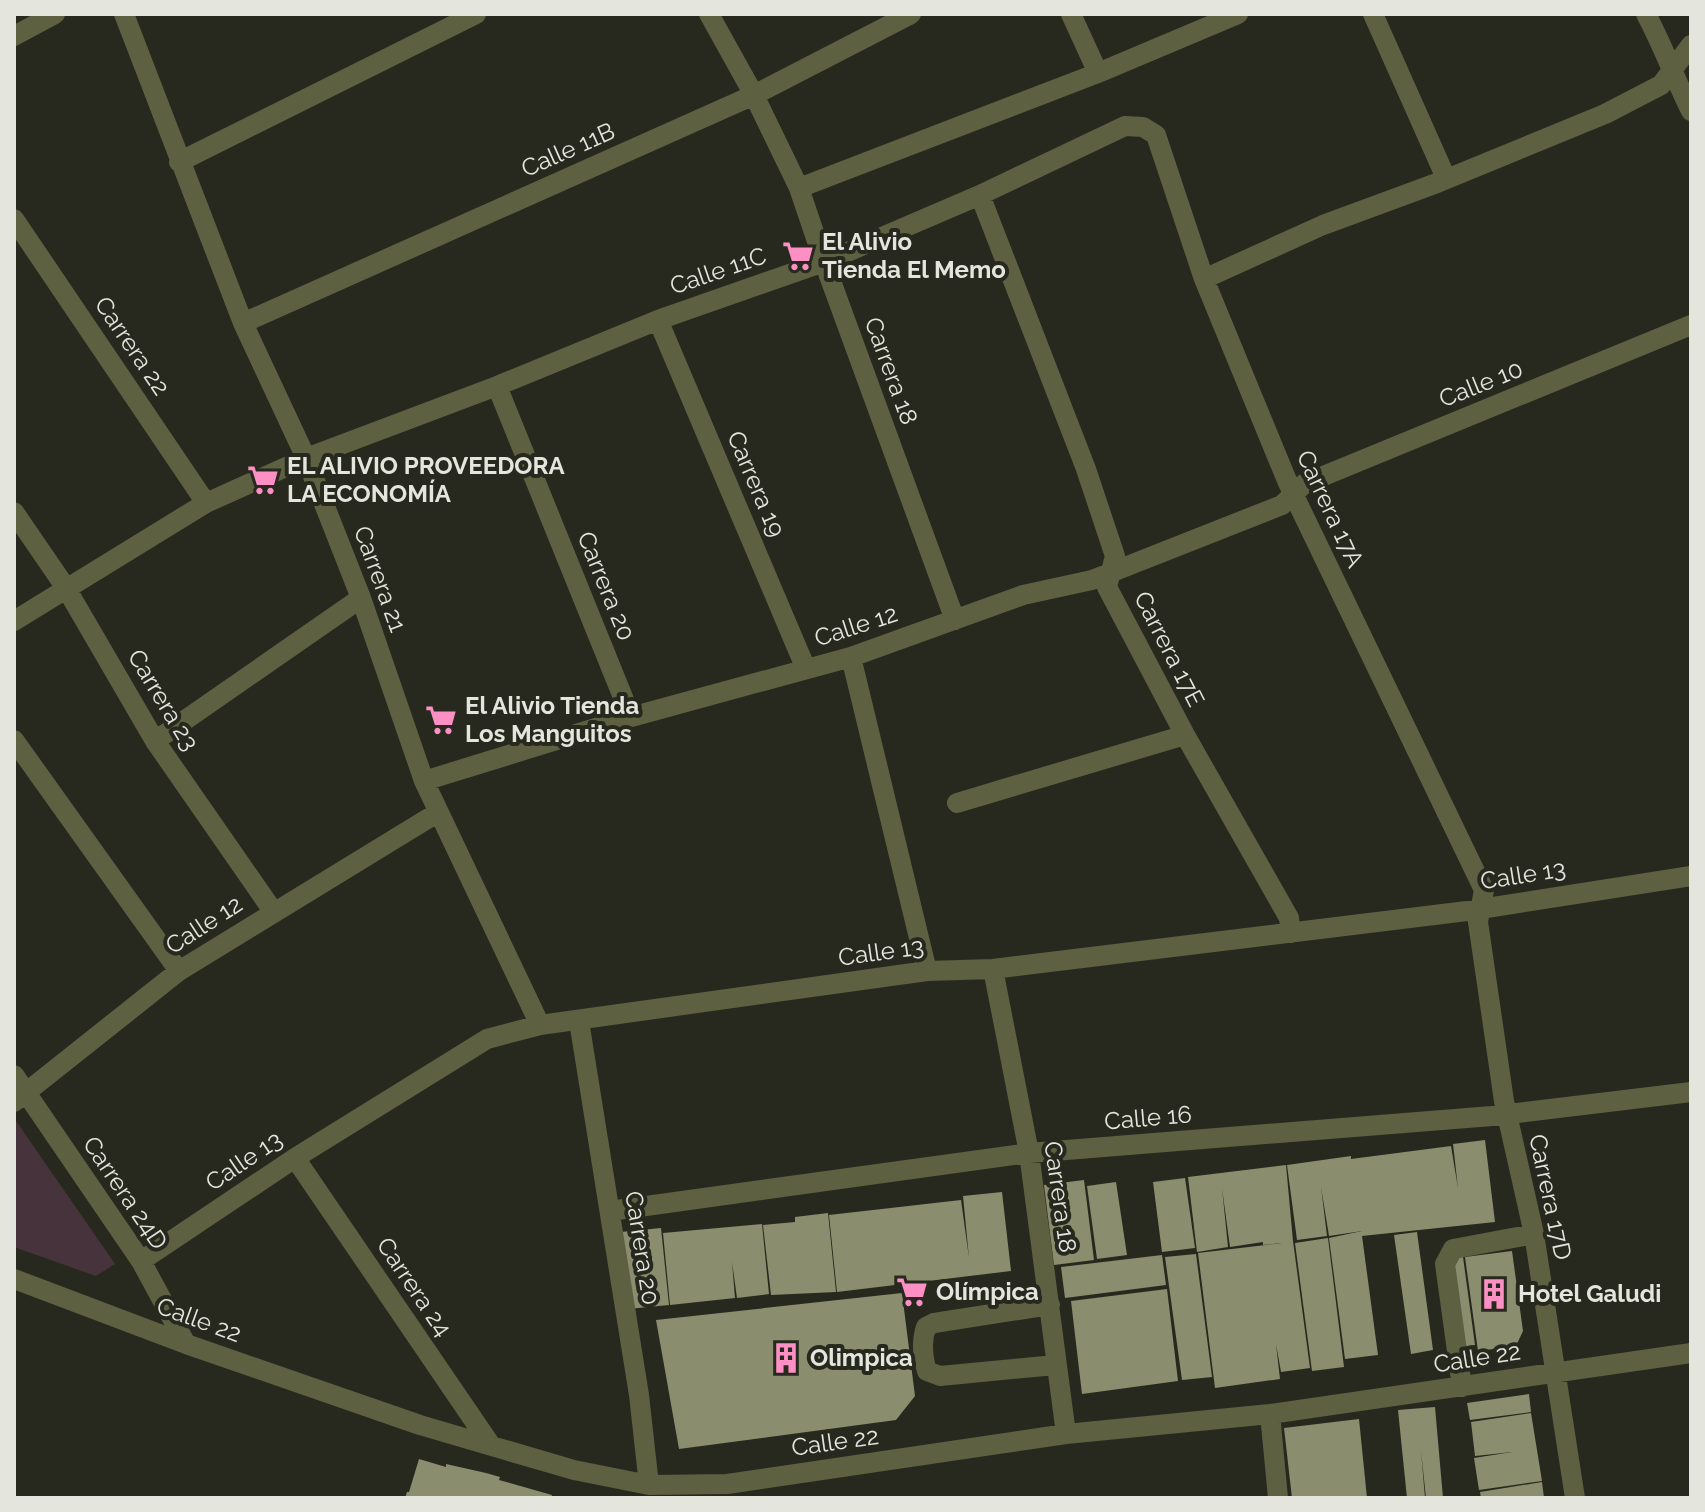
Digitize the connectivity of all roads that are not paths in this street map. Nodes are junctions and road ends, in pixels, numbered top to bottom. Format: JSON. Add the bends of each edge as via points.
{"nodes":[{"id":1,"x":55,"y":14,"type":"edge"},
{"id":2,"x":124,"y":14,"type":"edge"},
{"id":3,"x":476,"y":14,"type":"edge"},
{"id":4,"x":709,"y":14,"type":"edge"},
{"id":5,"x":911,"y":14,"type":"edge"},
{"id":6,"x":1071,"y":14,"type":"edge"},
{"id":7,"x":1238,"y":14,"type":"edge"},
{"id":8,"x":1373,"y":14,"type":"edge"},
{"id":9,"x":1646,"y":14,"type":"edge"},
{"id":10,"x":14,"y":36,"type":"edge"},
{"id":11,"x":1691,"y":45,"type":"edge"},
{"id":12,"x":1672,"y":68,"type":"junction"},
{"id":13,"x":1098,"y":73,"type":"junction"},
{"id":14,"x":754,"y":95,"type":"junction"},
{"id":15,"x":1691,"y":111,"type":"edge"},
{"id":16,"x":1143,"y":127,"type":"joint"},
{"id":17,"x":179,"y":162,"type":"junction"},
{"id":18,"x":1446,"y":178,"type":"junction"},
{"id":19,"x":799,"y":188,"type":"junction"},
{"id":20,"x":980,"y":195,"type":"junction"},
{"id":21,"x":14,"y":219,"type":"edge"},
{"id":22,"x":824,"y":262,"type":"junction"},
{"id":23,"x":1204,"y":279,"type":"junction"},
{"id":24,"x":658,"y":320,"type":"junction"},
{"id":25,"x":243,"y":323,"type":"junction"},
{"id":26,"x":1691,"y":325,"type":"edge"},
{"id":27,"x":497,"y":386,"type":"junction"},
{"id":28,"x":306,"y":458,"type":"junction"},
{"id":29,"x":1293,"y":493,"type":"junction"},
{"id":30,"x":206,"y":503,"type":"junction"},
{"id":31,"x":14,"y":512,"type":"edge"},
{"id":32,"x":1111,"y":572,"type":"junction"},
{"id":33,"x":66,"y":588,"type":"junction"},
{"id":34,"x":361,"y":598,"type":"junction"},
{"id":35,"x":955,"y":620,"type":"junction"},
{"id":36,"x":14,"y":621,"type":"edge"},
{"id":37,"x":851,"y":657,"type":"junction"},
{"id":38,"x":806,"y":669,"type":"junction"},
{"id":39,"x":631,"y":717,"type":"junction"},
{"id":40,"x":1185,"y":735,"type":"junction"},
{"id":41,"x":14,"y":740,"type":"edge"},
{"id":42,"x":155,"y":741,"type":"junction"},
{"id":43,"x":424,"y":781,"type":"junction"},
{"id":44,"x":957,"y":803,"type":"dead end"},
{"id":45,"x":437,"y":813,"type":"junction"},
{"id":46,"x":1691,"y":876,"type":"edge"},
{"id":47,"x":1481,"y":907,"type":"junction"},
{"id":48,"x":273,"y":911,"type":"junction"},
{"id":49,"x":1291,"y":933,"type":"junction"},
{"id":50,"x":993,"y":969,"type":"junction"},
{"id":51,"x":179,"y":971,"type":"junction"},
{"id":52,"x":927,"y":971,"type":"junction"},
{"id":53,"x":579,"y":1021,"type":"junction"},
{"id":54,"x":540,"y":1025,"type":"junction"},
{"id":55,"x":14,"y":1075,"type":"edge"},
{"id":56,"x":1691,"y":1092,"type":"edge"},
{"id":57,"x":20,"y":1098,"type":"edge"},
{"id":58,"x":1507,"y":1114,"type":"junction"},
{"id":59,"x":1029,"y":1153,"type":"junction"},
{"id":60,"x":295,"y":1158,"type":"junction"},
{"id":61,"x":610,"y":1211,"type":"junction"},
{"id":62,"x":1534,"y":1234,"type":"junction"},
{"id":63,"x":141,"y":1261,"type":"junction"},
{"id":64,"x":14,"y":1279,"type":"edge"},
{"id":65,"x":1050,"y":1305,"type":"junction"},
{"id":66,"x":186,"y":1344,"type":"junction"},
{"id":67,"x":1691,"y":1353,"type":"edge"},
{"id":68,"x":1055,"y":1365,"type":"junction"},
{"id":69,"x":1554,"y":1372,"type":"junction"},
{"id":70,"x":1462,"y":1387,"type":"junction"},
{"id":71,"x":1270,"y":1414,"type":"junction"},
{"id":72,"x":1066,"y":1434,"type":"junction"},
{"id":73,"x":490,"y":1444,"type":"junction"},
{"id":74,"x":649,"y":1485,"type":"junction"},
{"id":75,"x":725,"y":1491,"type":"edge"},
{"id":76,"x":1278,"y":1498,"type":"edge"},
{"id":77,"x":1575,"y":1498,"type":"edge"}],
"edges":[{"from":1,"to":10,"type":"street"},
{"from":2,"to":17,"type":"street","name":"Carrera 21"},
{"from":3,"to":17,"type":"street"},
{"from":4,"to":14,"type":"street","name":"Carrera 18"},
{"from":5,"to":14,"type":"street","name":"Calle 11B"},
{"from":6,"to":13,"type":"street"},
{"from":7,"to":13,"type":"street"},
{"from":8,"to":18,"type":"street"},
{"from":9,"to":12,"type":"street"},
{"from":11,"to":12,"type":"street"},
{"from":12,"to":15,"type":"street"},
{"from":12,"to":18,"type":"street","via":[[1661,85],[1605,114]]},
{"from":13,"to":19,"type":"street"},
{"from":14,"to":19,"type":"street","name":"Carrera 18"},
{"from":14,"to":25,"type":"street","name":"Calle 11B"},
{"from":16,"to":20,"type":"street","name":"Calle 11C","via":[[1125,126]]},
{"from":16,"to":23,"type":"street","name":"Carrera 17A","via":[[1156,135]]},
{"from":17,"to":25,"type":"street","name":"Carrera 21"},
{"from":18,"to":23,"type":"street","via":[[1323,225]]},
{"from":19,"to":22,"type":"street","name":"Carrera 18"},
{"from":20,"to":22,"type":"street","name":"Calle 11C"},
{"from":20,"to":32,"type":"street","name":"Carrera 17E","via":[[1086,469],[1115,556]]},
{"from":21,"to":30,"type":"street","name":"Carrera 22"},
{"from":22,"to":24,"type":"street","name":"Calle 11C"},
{"from":22,"to":35,"type":"street","name":"Carrera 18"},
{"from":23,"to":29,"type":"street","name":"Carrera 17A"},
{"from":24,"to":27,"type":"street","name":"Calle 11C"},
{"from":24,"to":38,"type":"street","name":"Carrera 19"},
{"from":25,"to":28,"type":"street","name":"Carrera 21"},
{"from":26,"to":29,"type":"street","name":"Calle 10","via":[[1304,484]]},
{"from":27,"to":28,"type":"street","name":"Calle 11C"},
{"from":27,"to":39,"type":"street","name":"Carrera 20"},
{"from":28,"to":30,"type":"street"},
{"from":28,"to":34,"type":"street","name":"Carrera 21"},
{"from":29,"to":32,"type":"street","name":"Calle 12","via":[[1282,505]]},
{"from":29,"to":47,"type":"street","name":"Carrera 17A","via":[[1484,890]]},
{"from":30,"to":33,"type":"street"},
{"from":31,"to":33,"type":"street","name":"Carrera 23"},
{"from":32,"to":35,"type":"street","name":"Calle 12"},
{"from":32,"to":40,"type":"street","name":"Carrera 17E","via":[[1107,587]]},
{"from":33,"to":36,"type":"street"},
{"from":33,"to":42,"type":"street","name":"Carrera 23"},
{"from":34,"to":42,"type":"street"},
{"from":34,"to":43,"type":"street","name":"Carrera 21"},
{"from":35,"to":37,"type":"street","name":"Calle 12"},
{"from":37,"to":38,"type":"street","name":"Calle 12"},
{"from":37,"to":52,"type":"street"},
{"from":38,"to":39,"type":"street","name":"Calle 12"},
{"from":39,"to":43,"type":"street","name":"Calle 12"},
{"from":40,"to":44,"type":"street"},
{"from":40,"to":49,"type":"street","name":"Carrera 17E","via":[[1289,918]]},
{"from":41,"to":51,"type":"street"},
{"from":42,"to":48,"type":"street","name":"Carrera 23"},
{"from":43,"to":45,"type":"street","name":"Carrera 21"},
{"from":45,"to":48,"type":"street","name":"Calle 12"},
{"from":45,"to":54,"type":"street","name":"Carrera 21"},
{"from":46,"to":47,"type":"street","name":"Calle 13"},
{"from":47,"to":49,"type":"street","name":"Calle 13"},
{"from":47,"to":58,"type":"street","name":"Carrera 17D","via":[[1478,922]]},
{"from":48,"to":51,"type":"street","name":"Calle 12"},
{"from":49,"to":50,"type":"street","name":"Calle 13"},
{"from":50,"to":52,"type":"street","name":"Calle 13"},
{"from":50,"to":59,"type":"street","name":"Carrera 18"},
{"from":51,"to":57,"type":"street","name":"Calle 12"},
{"from":52,"to":53,"type":"street","name":"Calle 13"},
{"from":53,"to":54,"type":"street","name":"Calle 13"},
{"from":53,"to":61,"type":"street","name":"Carrera 20"},
{"from":54,"to":60,"type":"street","name":"Calle 13","via":[[487,1039]]},
{"from":55,"to":57,"type":"street","name":"Carrera 24D"},
{"from":56,"to":58,"type":"street","name":"Calle 16"},
{"from":57,"to":63,"type":"street","name":"Carrera 24D"},
{"from":58,"to":59,"type":"street","name":"Calle 16"},
{"from":58,"to":62,"type":"street","name":"Carrera 17D"},
{"from":59,"to":61,"type":"street","name":"Calle 16"},
{"from":59,"to":65,"type":"street","name":"Carrera 18"},
{"from":60,"to":63,"type":"street","name":"Calle 13"},
{"from":60,"to":73,"type":"street","name":"Carrera 24"},
{"from":61,"to":74,"type":"street","name":"Carrera 20"},
{"from":62,"to":69,"type":"street","name":"Carrera 17D"},
{"from":62,"to":70,"type":"street","via":[[1453,1249],[1448,1256]]},
{"from":63,"to":66,"type":"street","name":"Carrera 24D"},
{"from":64,"to":66,"type":"street","name":"Calle 22"},
{"from":65,"to":68,"type":"street","name":"Carrera 18"},
{"from":65,"to":68,"type":"street","via":[[934,1323],[922,1339],[923,1359],[927,1371],[940,1376]]},
{"from":66,"to":73,"type":"street","name":"Calle 22"},
{"from":67,"to":69,"type":"street","name":"Calle 22"},
{"from":68,"to":72,"type":"street","name":"Carrera 18"},
{"from":69,"to":70,"type":"street","name":"Calle 22"},
{"from":69,"to":77,"type":"street","name":"Carrera 17D"},
{"from":70,"to":71,"type":"street","name":"Calle 22"},
{"from":71,"to":72,"type":"street","name":"Calle 22"},
{"from":71,"to":76,"type":"street"},
{"from":72,"to":75,"type":"street","name":"Calle 22"},
{"from":73,"to":74,"type":"street","name":"Calle 22","via":[[574,1470]]},
{"from":74,"to":75,"type":"street","name":"Calle 22"}]}
